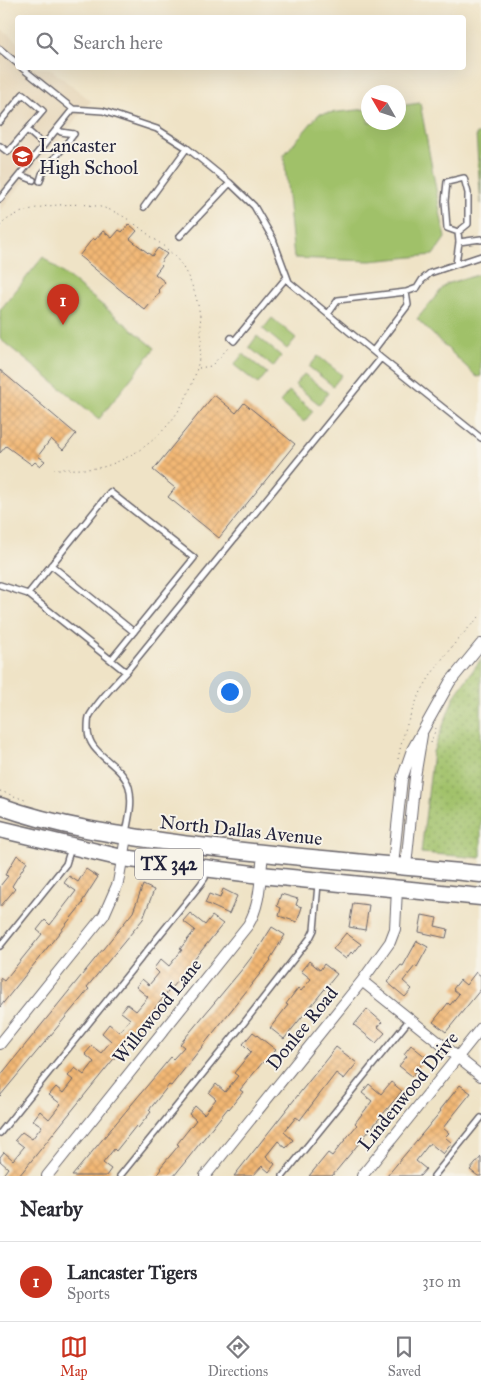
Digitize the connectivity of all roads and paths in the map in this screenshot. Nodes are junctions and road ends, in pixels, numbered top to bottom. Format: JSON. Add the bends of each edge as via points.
{"nodes":[{"id":1,"x":0,"y":50,"type":"edge"},
{"id":2,"x":15,"y":62,"type":"edge"},
{"id":3,"x":24,"y":70,"type":"edge"},
{"id":4,"x":73,"y":109,"type":"junction"},
{"id":5,"x":0,"y":122,"type":"edge"},
{"id":6,"x":27,"y":130,"type":"junction"},
{"id":7,"x":57,"y":130,"type":"junction"},
{"id":8,"x":44,"y":145,"type":"junction"},
{"id":9,"x":0,"y":146,"type":"edge"},
{"id":10,"x":187,"y":148,"type":"junction"},
{"id":11,"x":20,"y":175,"type":"junction"},
{"id":12,"x":34,"y":180,"type":"dead end"},
{"id":13,"x":40,"y":182,"type":"dead end"},
{"id":14,"x":230,"y":183,"type":"junction"},
{"id":15,"x":0,"y":199,"type":"edge"},
{"id":16,"x":144,"y":207,"type":"dead end"},
{"id":17,"x":0,"y":226,"type":"edge"},
{"id":18,"x":458,"y":232,"type":"junction"},
{"id":19,"x":180,"y":236,"type":"dead end"},
{"id":20,"x":481,"y":240,"type":"edge"},
{"id":21,"x":459,"y":242,"type":"junction"},
{"id":22,"x":481,"y":256,"type":"edge"},
{"id":23,"x":456,"y":264,"type":"junction"},
{"id":24,"x":286,"y":278,"type":"junction"},
{"id":25,"x":406,"y":292,"type":"junction"},
{"id":26,"x":328,"y":314,"type":"junction"},
{"id":27,"x":232,"y":340,"type":"joint"},
{"id":28,"x":372,"y":351,"type":"junction"},
{"id":29,"x":380,"y":358,"type":"junction"},
{"id":30,"x":198,"y":368,"type":"junction"},
{"id":31,"x":481,"y":438,"type":"edge"},
{"id":32,"x":54,"y":469,"type":"dead end"},
{"id":33,"x":102,"y":492,"type":"dead end"},
{"id":34,"x":110,"y":492,"type":"junction"},
{"id":35,"x":51,"y":565,"type":"junction"},
{"id":36,"x":0,"y":585,"type":"edge"},
{"id":37,"x":28,"y":594,"type":"junction"},
{"id":38,"x":134,"y":632,"type":"junction"},
{"id":39,"x":481,"y":644,"type":"edge"},
{"id":40,"x":111,"y":660,"type":"junction"},
{"id":41,"x":126,"y":672,"type":"junction"},
{"id":42,"x":438,"y":721,"type":"dead end"},
{"id":43,"x":431,"y":744,"type":"dead end"},
{"id":44,"x":26,"y":800,"type":"dead end"},
{"id":45,"x":1,"y":806,"type":"edge"},
{"id":46,"x":0,"y":829,"type":"edge"},
{"id":47,"x":126,"y":837,"type":"junction"},
{"id":48,"x":72,"y":846,"type":"junction"},
{"id":49,"x":263,"y":854,"type":"junction"},
{"id":50,"x":122,"y":858,"type":"junction"},
{"id":51,"x":399,"y":866,"type":"junction"},
{"id":52,"x":207,"y":868,"type":"junction"},
{"id":53,"x":481,"y":874,"type":"edge"},
{"id":54,"x":261,"y":875,"type":"junction"},
{"id":55,"x":318,"y":881,"type":"junction"},
{"id":56,"x":397,"y":889,"type":"junction"},
{"id":57,"x":481,"y":897,"type":"edge"},
{"id":58,"x":0,"y":946,"type":"edge"},
{"id":59,"x":362,"y":981,"type":"junction"},
{"id":60,"x":410,"y":1019,"type":"junction"},
{"id":61,"x":481,"y":1028,"type":"edge"},
{"id":62,"x":0,"y":1044,"type":"edge"},
{"id":63,"x":458,"y":1058,"type":"junction"},
{"id":64,"x":481,"y":1076,"type":"edge"},
{"id":65,"x":481,"y":1118,"type":"edge"},
{"id":66,"x":0,"y":1133,"type":"edge"},
{"id":67,"x":47,"y":1176,"type":"edge"},
{"id":68,"x":120,"y":1176,"type":"edge"},
{"id":69,"x":205,"y":1176,"type":"edge"},
{"id":70,"x":283,"y":1176,"type":"edge"},
{"id":71,"x":362,"y":1176,"type":"edge"},
{"id":72,"x":434,"y":1176,"type":"edge"}],
"edges":[{"from":1,"to":2,"type":"lane"},
{"from":3,"to":4,"type":"lane"},
{"from":4,"to":7,"type":"lane"},
{"from":4,"to":10,"type":"lane","via":[[103,111],[157,129]]},
{"from":5,"to":6,"type":"lane","via":[[23,94],[43,111]]},
{"from":6,"to":8,"type":"lane"},
{"from":6,"to":9,"type":"lane","via":[[8,152]]},
{"from":7,"to":8,"type":"lane"},
{"from":7,"to":13,"type":"lane","via":[[74,134],[42,174]]},
{"from":8,"to":11,"type":"lane"},
{"from":10,"to":14,"type":"lane"},
{"from":10,"to":16,"type":"lane"},
{"from":11,"to":12,"type":"lane"},
{"from":11,"to":15,"type":"lane"},
{"from":14,"to":19,"type":"lane"},
{"from":14,"to":24,"type":"lane","via":[[254,206],[273,239]]},
{"from":17,"to":30,"type":"path","via":[[10,218],[42,207],[86,204],[110,209],[133,222],[175,257],[190,282],[199,309]]},
{"from":18,"to":18,"type":"lane","via":[[468,224],[468,193],[464,178],[447,182],[447,228]]},
{"from":18,"to":21,"type":"lane"},
{"from":20,"to":21,"type":"lane"},
{"from":21,"to":23,"type":"lane"},
{"from":22,"to":23,"type":"lane"},
{"from":23,"to":25,"type":"lane","via":[[430,273],[417,288]]},
{"from":24,"to":26,"type":"lane"},
{"from":24,"to":27,"type":"lane"},
{"from":25,"to":26,"type":"lane","via":[[338,300]]},
{"from":25,"to":28,"type":"lane","via":[[408,305]]},
{"from":26,"to":28,"type":"lane"},
{"from":27,"to":30,"type":"path","via":[[215,363]]},
{"from":28,"to":29,"type":"lane"},
{"from":29,"to":31,"type":"lane"},
{"from":29,"to":41,"type":"lane"},
{"from":30,"to":32,"type":"path","via":[[182,408],[151,443],[104,466]]},
{"from":33,"to":34,"type":"lane"},
{"from":34,"to":35,"type":"lane"},
{"from":34,"to":38,"type":"lane","via":[[194,558]]},
{"from":35,"to":37,"type":"lane"},
{"from":35,"to":38,"type":"lane"},
{"from":36,"to":37,"type":"lane"},
{"from":37,"to":40,"type":"lane"},
{"from":38,"to":40,"type":"lane"},
{"from":39,"to":51,"type":"street","via":[[450,682],[412,750],[402,779]]},
{"from":40,"to":41,"type":"lane"},
{"from":41,"to":47,"type":"lane","via":[[88,718],[88,736],[98,752],[125,777],[128,786],[131,801]]},
{"from":42,"to":43,"type":"path"},
{"from":44,"to":45,"type":"path"},
{"from":45,"to":47,"type":"main road","name":"North Dallas Avenue","number":"TX 342","via":[[42,820]]},
{"from":46,"to":48,"type":"main road","number":"TX 342"},
{"from":47,"to":49,"type":"main road","name":"North Dallas Avenue","number":"TX 342"},
{"from":47,"to":50,"type":"street"},
{"from":48,"to":50,"type":"main road","number":"TX 342"},
{"from":48,"to":58,"type":"lane","via":[[66,864]]},
{"from":49,"to":51,"type":"main road","name":"North Dallas Avenue","number":"TX 342"},
{"from":49,"to":54,"type":"street","name":"Willowood Lane"},
{"from":50,"to":52,"type":"main road","number":"TX 342"},
{"from":50,"to":62,"type":"street","via":[[118,883],[104,915]]},
{"from":51,"to":53,"type":"main road","name":"North Dallas Avenue","number":"TX 342"},
{"from":51,"to":56,"type":"main road"},
{"from":52,"to":54,"type":"main road","number":"TX 342"},
{"from":52,"to":66,"type":"lane","via":[[200,886]]},
{"from":54,"to":55,"type":"main road","number":"TX 342"},
{"from":54,"to":67,"type":"street","name":"Willowood Lane","via":[[257,906],[248,925]]},
{"from":55,"to":56,"type":"main road","number":"TX 342"},
{"from":55,"to":68,"type":"lane","via":[[314,930],[310,938]]},
{"from":56,"to":57,"type":"main road","number":"TX 342"},
{"from":56,"to":59,"type":"street","name":"Donlee Road","via":[[395,929],[390,942]]},
{"from":59,"to":60,"type":"street"},
{"from":59,"to":69,"type":"street","name":"Donlee Road"},
{"from":60,"to":63,"type":"street"},
{"from":60,"to":70,"type":"lane"},
{"from":61,"to":63,"type":"street","name":"Lindenwood Drive"},
{"from":63,"to":64,"type":"street"},
{"from":63,"to":71,"type":"street","name":"Lindenwood Drive"},
{"from":65,"to":72,"type":"lane"}]}
